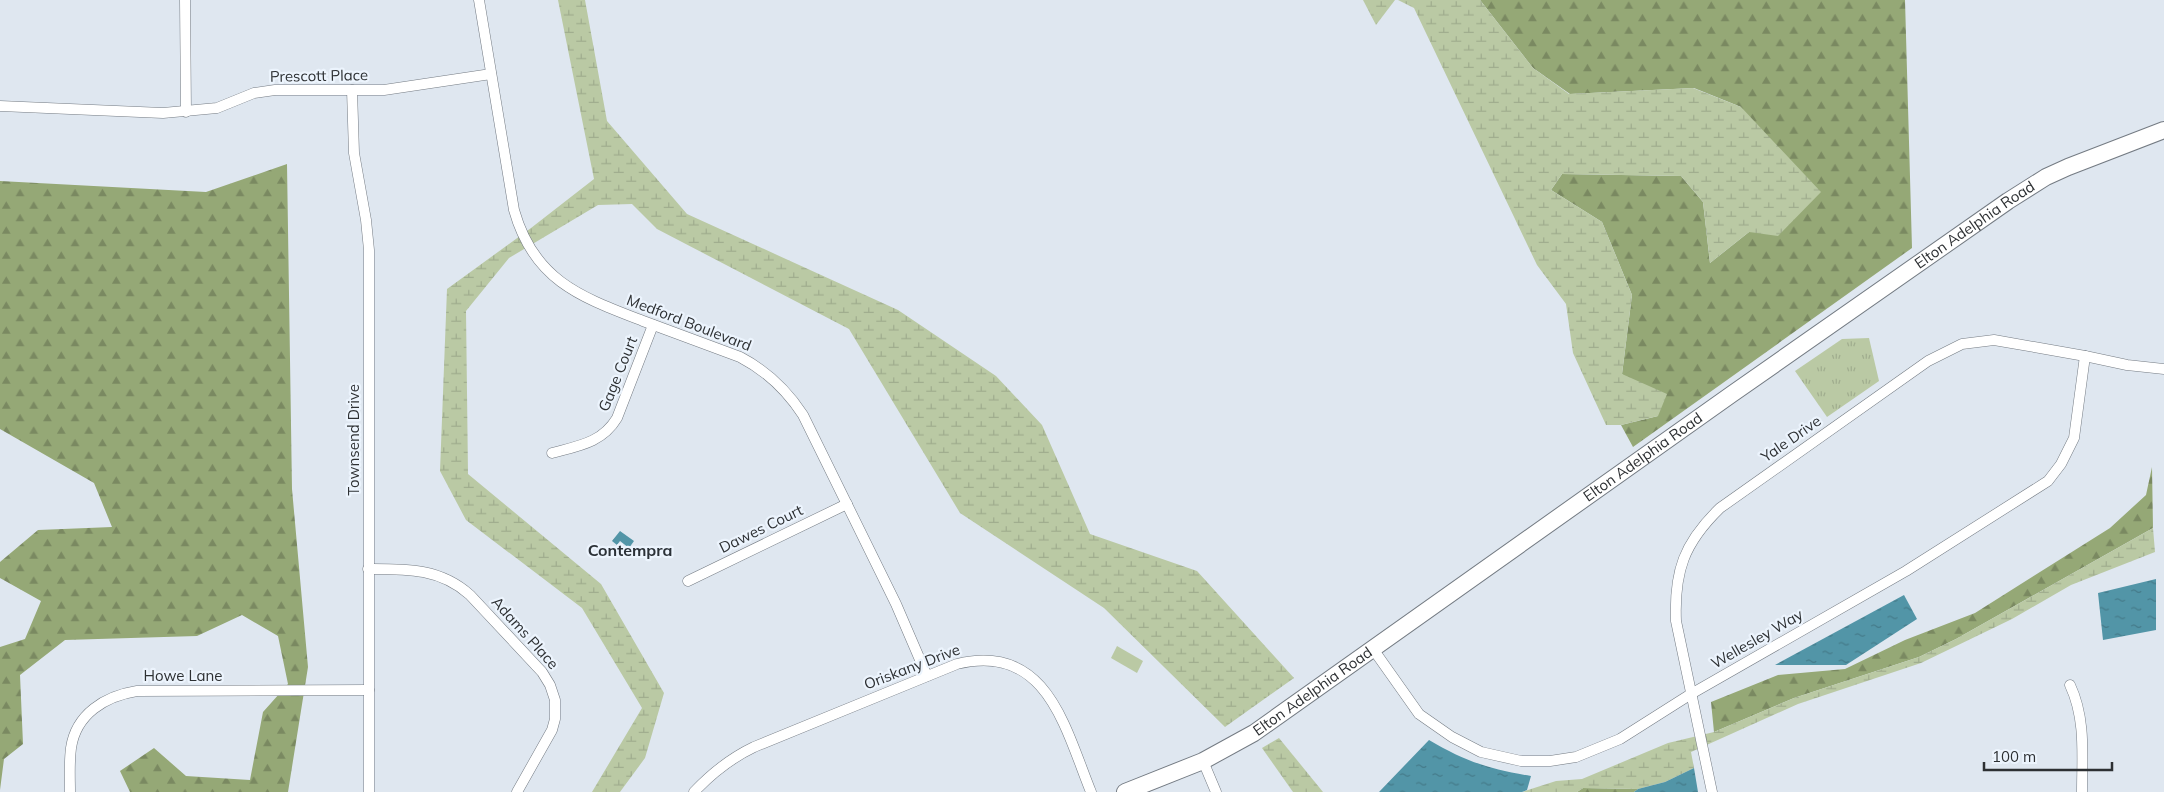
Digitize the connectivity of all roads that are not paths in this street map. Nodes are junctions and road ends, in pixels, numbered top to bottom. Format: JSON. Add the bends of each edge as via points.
{"nodes":[{"id":1,"x":185,"y":0,"type":"edge"},
{"id":2,"x":479,"y":0,"type":"edge"},
{"id":3,"x":491,"y":74,"type":"junction"},
{"id":4,"x":352,"y":90,"type":"junction"},
{"id":5,"x":0,"y":106,"type":"edge"},
{"id":6,"x":186,"y":112,"type":"junction"},
{"id":7,"x":2164,"y":130,"type":"edge"},
{"id":8,"x":653,"y":325,"type":"junction"},
{"id":9,"x":2085,"y":356,"type":"junction"},
{"id":10,"x":2164,"y":369,"type":"edge"},
{"id":11,"x":552,"y":453,"type":"dead end"},
{"id":12,"x":847,"y":504,"type":"junction"},
{"id":13,"x":368,"y":569,"type":"junction"},
{"id":14,"x":688,"y":581,"type":"dead end"},
{"id":15,"x":1373,"y":649,"type":"junction"},
{"id":16,"x":927,"y":676,"type":"junction"},
{"id":17,"x":2070,"y":685,"type":"dead end"},
{"id":18,"x":369,"y":690,"type":"junction"},
{"id":19,"x":1691,"y":694,"type":"junction"},
{"id":20,"x":1203,"y":761,"type":"junction"},
{"id":21,"x":70,"y":792,"type":"edge"},
{"id":22,"x":369,"y":792,"type":"edge"},
{"id":23,"x":517,"y":792,"type":"edge"},
{"id":24,"x":694,"y":792,"type":"edge"},
{"id":25,"x":1091,"y":792,"type":"edge"},
{"id":26,"x":1125,"y":792,"type":"edge"},
{"id":27,"x":1216,"y":792,"type":"edge"},
{"id":28,"x":1712,"y":792,"type":"edge"},
{"id":29,"x":2082,"y":792,"type":"edge"}],
"edges":[{"from":1,"to":6,"type":"street"},
{"from":2,"to":3,"type":"street","name":"Medford Boulevard"},
{"from":3,"to":4,"type":"street","name":"Prescott Place","via":[[394,89]]},
{"from":3,"to":8,"type":"street","name":"Medford Boulevard","via":[[514,210],[524,239],[548,271],[568,288]]},
{"from":4,"to":6,"type":"street","name":"Prescott Place","via":[[268,91],[254,93],[217,108]]},
{"from":4,"to":13,"type":"street","name":"Townsend Drive","via":[[354,153],[369,250]]},
{"from":5,"to":6,"type":"street","name":"Prescott Place"},
{"from":7,"to":15,"type":"main road","name":"Elton Adelphia Road","via":[[2046,177],[2008,201]]},
{"from":8,"to":11,"type":"street","name":"Gage Court","via":[[612,427],[596,441]]},
{"from":8,"to":12,"type":"street","name":"Medford Boulevard","via":[[740,357],[777,381],[803,414]]},
{"from":9,"to":10,"type":"street","name":"Yale Drive","via":[[2127,366]]},
{"from":9,"to":19,"type":"street","name":"Wellesley Way","via":[[2074,438],[2048,481],[1906,571]]},
{"from":9,"to":19,"type":"street","name":"Yale Drive","via":[[1994,340],[1962,344],[1928,361],[1720,508],[1691,540],[1678,574],[1676,621]]},
{"from":12,"to":14,"type":"street","name":"Dawes Court"},
{"from":12,"to":16,"type":"street","name":"Medford Boulevard"},
{"from":13,"to":18,"type":"street","name":"Townsend Drive"},
{"from":13,"to":23,"type":"street","name":"Adams Place","via":[[423,571],[456,583],[546,678],[555,700],[554,724]]},
{"from":15,"to":19,"type":"street","name":"Wellesley Way","via":[[1419,714],[1481,752],[1521,761],[1576,757],[1620,739]]},
{"from":15,"to":20,"type":"main road","name":"Elton Adelphia Road","via":[[1247,737]]},
{"from":16,"to":24,"type":"street","name":"Oriskany Drive","via":[[754,746],[730,760]]},
{"from":16,"to":25,"type":"street","name":"Oriskany Drive","via":[[977,660],[1004,663],[1028,675],[1052,700]]},
{"from":17,"to":29,"type":"street","via":[[2077,700],[2082,728]]},
{"from":18,"to":21,"type":"street","name":"Howe Lane","via":[[137,691],[111,697],[90,712],[76,731],[71,748]]},
{"from":18,"to":22,"type":"street","name":"Townsend Drive"},
{"from":19,"to":28,"type":"street","name":"Yale Drive"},
{"from":20,"to":26,"type":"main road","name":"Elton Adelphia Road"},
{"from":20,"to":27,"type":"street"}]}
